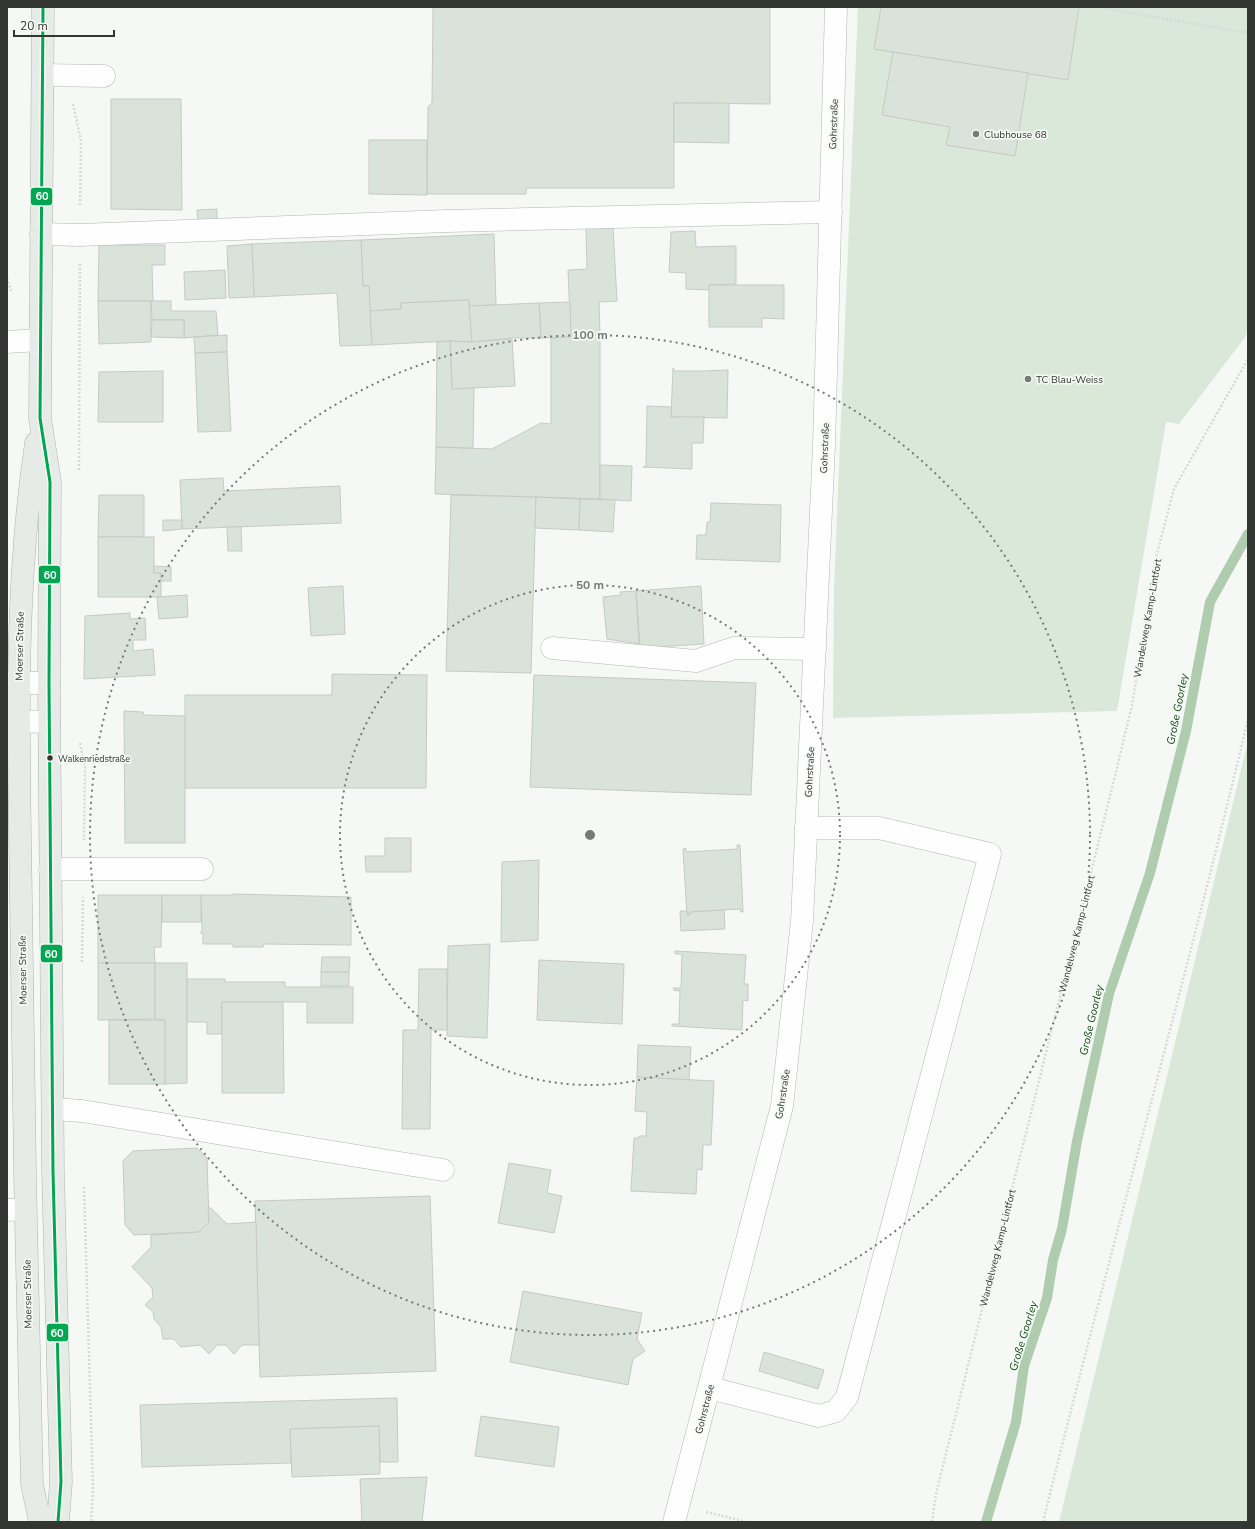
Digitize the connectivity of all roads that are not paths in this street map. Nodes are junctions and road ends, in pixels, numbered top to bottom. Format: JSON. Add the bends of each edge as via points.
{"nodes":[{"id":1,"x":43,"y":7,"type":"edge"},
{"id":2,"x":836,"y":7,"type":"edge"},
{"id":3,"x":43,"y":75,"type":"junction"},
{"id":4,"x":104,"y":76,"type":"dead end"},
{"id":5,"x":831,"y":212,"type":"junction"},
{"id":6,"x":41,"y":234,"type":"junction"},
{"id":7,"x":39,"y":340,"type":"junction"},
{"id":8,"x":7,"y":342,"type":"edge"},
{"id":9,"x":40,"y":418,"type":"junction"},
{"id":10,"x":552,"y":648,"type":"dead end"},
{"id":11,"x":815,"y":649,"type":"junction"},
{"id":12,"x":49,"y":682,"type":"junction"},
{"id":13,"x":13,"y":683,"type":"edge"},
{"id":14,"x":12,"y":721,"type":"edge"},
{"id":15,"x":49,"y":722,"type":"junction"},
{"id":16,"x":806,"y":828,"type":"junction"},
{"id":17,"x":50,"y":869,"type":"junction"},
{"id":18,"x":202,"y":869,"type":"dead end"},
{"id":19,"x":52,"y":1110,"type":"junction"},
{"id":20,"x":443,"y":1170,"type":"dead end"},
{"id":21,"x":16,"y":1210,"type":"edge"},
{"id":22,"x":710,"y":1388,"type":"junction"},
{"id":23,"x":677,"y":1514,"type":"edge"},
{"id":24,"x":40,"y":1522,"type":"edge"},
{"id":25,"x":58,"y":1522,"type":"edge"}],
"edges":[{"from":1,"to":3,"type":"main road","name":"Moerser Straße"},
{"from":2,"to":5,"type":"street","name":"Gohrstraße"},
{"from":3,"to":4,"type":"street"},
{"from":3,"to":6,"type":"main road","name":"Moerser Straße"},
{"from":5,"to":6,"type":"street","via":[[447,221],[80,235]]},
{"from":5,"to":11,"type":"street","name":"Gohrstraße"},
{"from":6,"to":7,"type":"main road","name":"Moerser Straße"},
{"from":7,"to":8,"type":"street"},
{"from":7,"to":9,"type":"main road","name":"Moerser Straße"},
{"from":9,"to":12,"type":"main road","name":"Moerser Straße","via":[[50,482]]},
{"from":9,"to":13,"type":"main road","name":"Moerser Straße","via":[[22,568]]},
{"from":10,"to":11,"type":"street","via":[[696,661],[734,648]]},
{"from":11,"to":16,"type":"street","name":"Gohrstraße"},
{"from":12,"to":13,"type":"street"},
{"from":12,"to":15,"type":"main road","name":"Moerser Straße"},
{"from":13,"to":14,"type":"main road","name":"Moerser Straße"},
{"from":14,"to":15,"type":"street"},
{"from":14,"to":21,"type":"main road","name":"Moerser Straße"},
{"from":15,"to":17,"type":"main road","name":"Moerser Straße"},
{"from":16,"to":22,"type":"street","name":"Gohrstraße","via":[[802,921],[782,1106]]},
{"from":16,"to":22,"type":"street","via":[[880,828],[990,854],[847,1397],[836,1411],[819,1416]]},
{"from":17,"to":18,"type":"street"},
{"from":17,"to":19,"type":"main road","name":"Moerser Straße"},
{"from":19,"to":20,"type":"street","via":[[90,1112]]},
{"from":19,"to":25,"type":"main road","name":"Moerser Straße","via":[[61,1482]]},
{"from":21,"to":24,"type":"main road","name":"Moerser Straße","via":[[32,1484]]},
{"from":22,"to":23,"type":"street","name":"Gohrstraße"}]}
